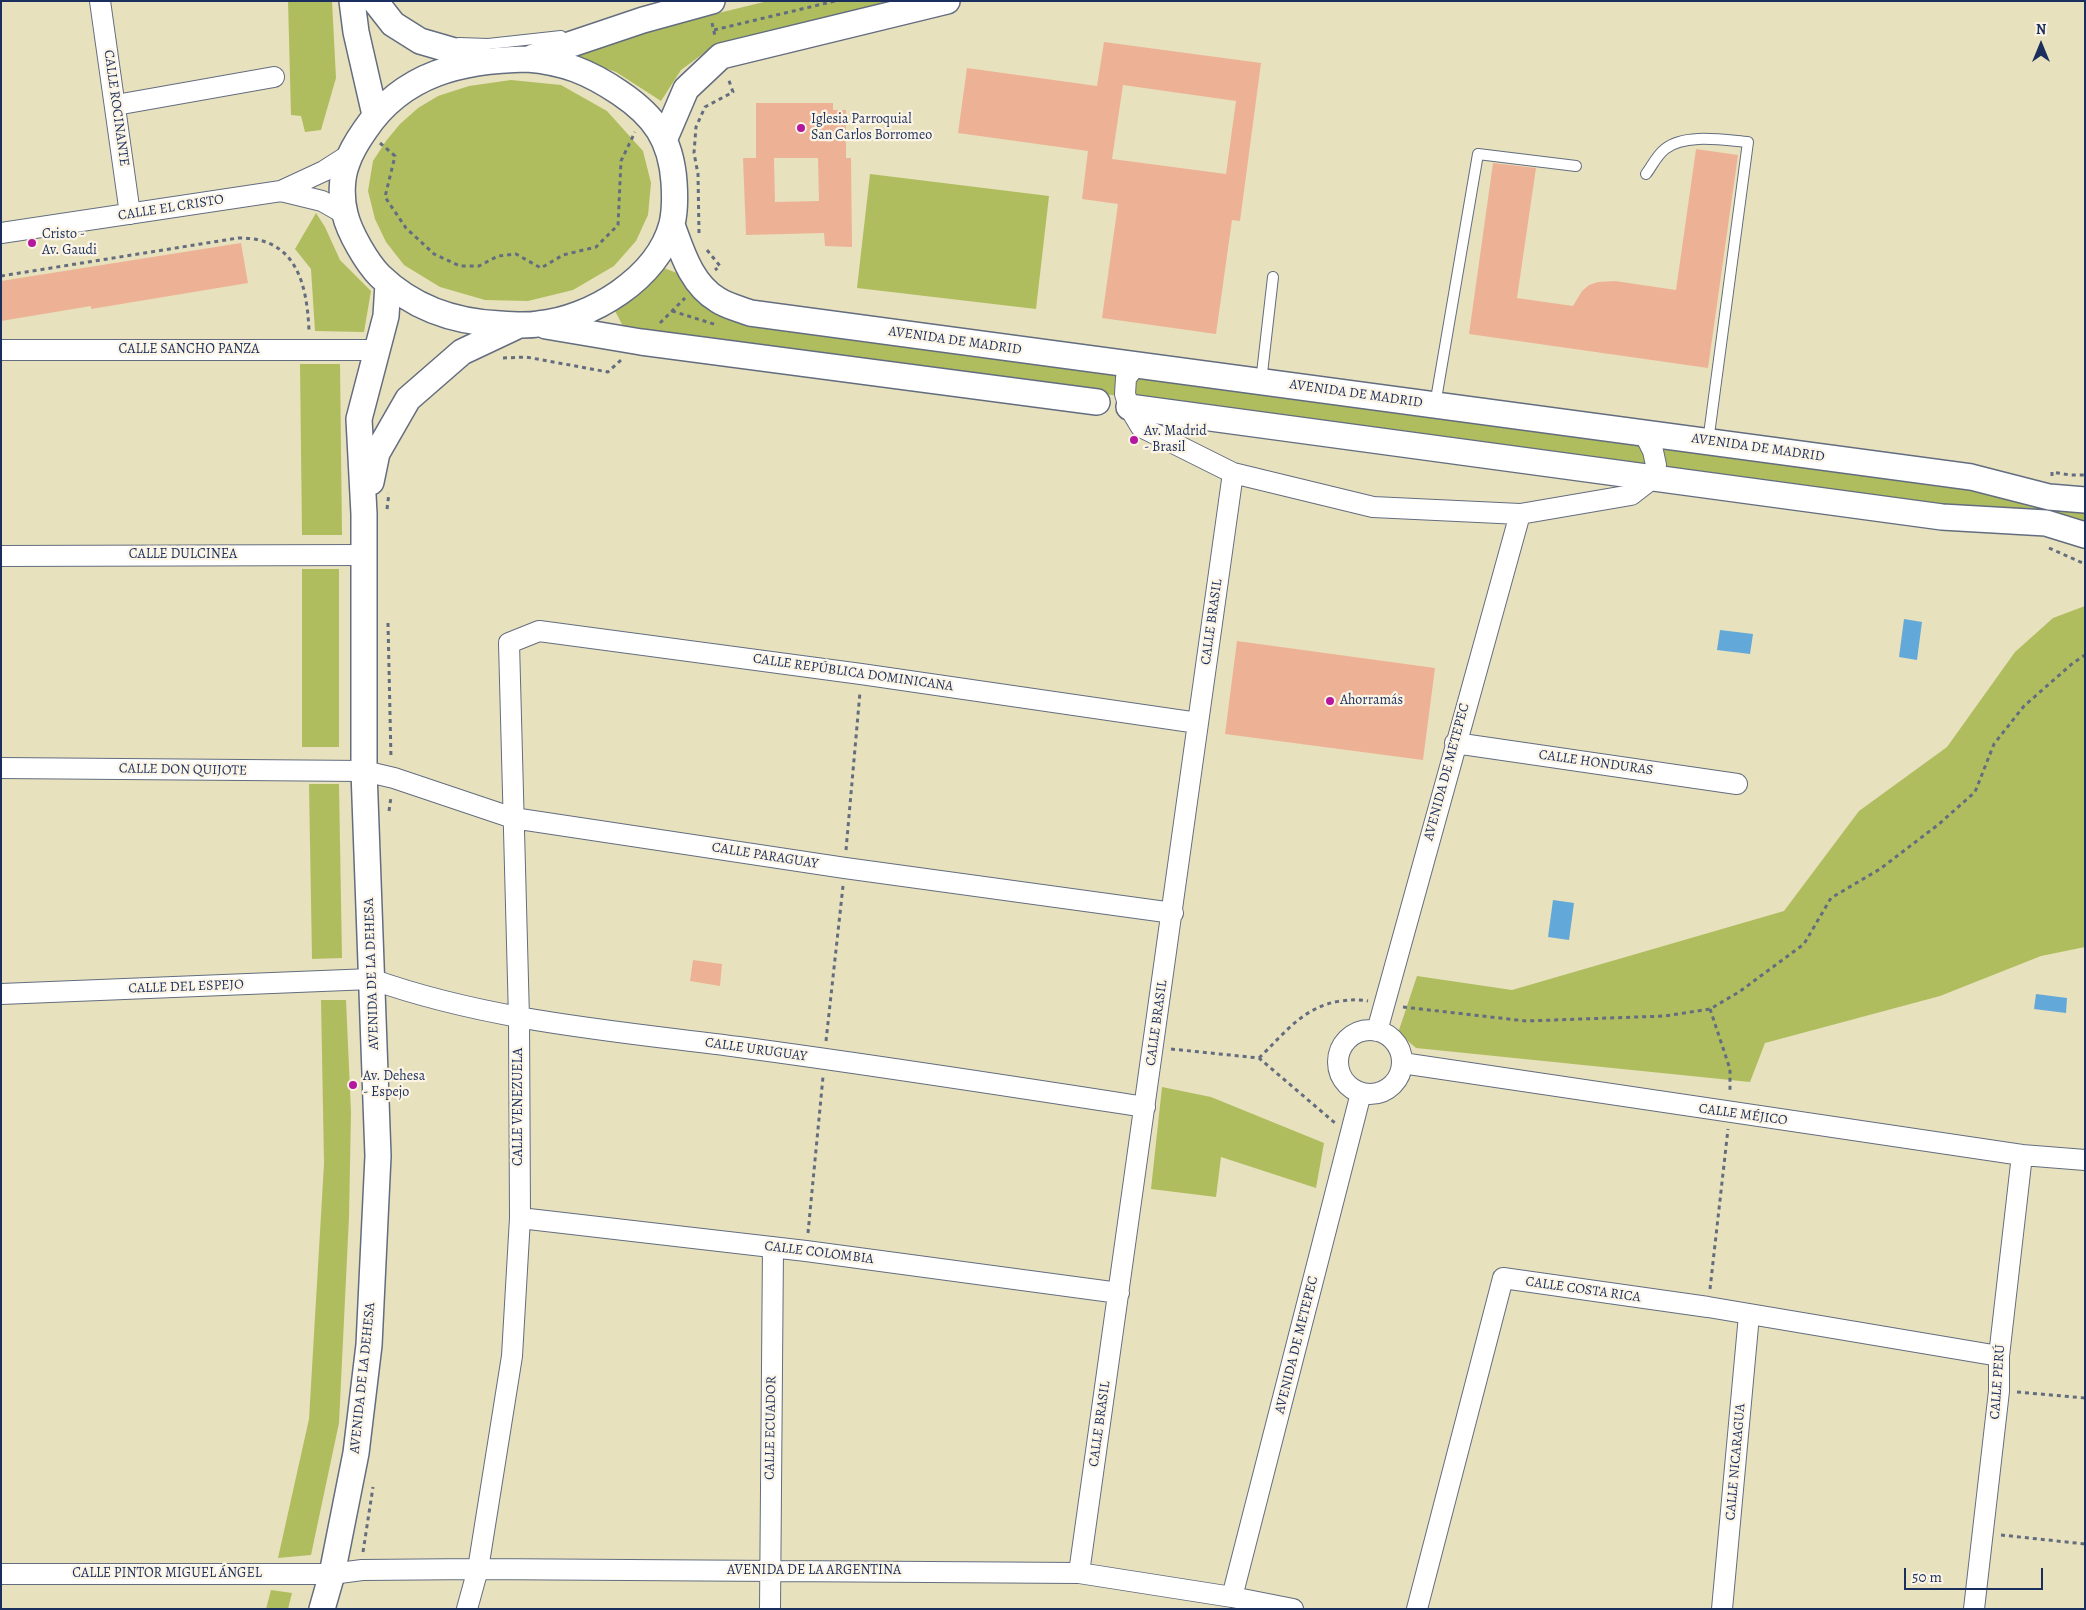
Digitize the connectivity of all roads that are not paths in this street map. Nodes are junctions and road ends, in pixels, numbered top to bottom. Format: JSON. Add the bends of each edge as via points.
{"nodes":[{"id":1,"x":100,"y":1,"type":"edge"},
{"id":2,"x":352,"y":1,"type":"edge"},
{"id":3,"x":375,"y":1,"type":"edge"},
{"id":4,"x":947,"y":1,"type":"edge"},
{"id":5,"x":709,"y":2,"type":"edge"},
{"id":6,"x":643,"y":20,"type":"junction"},
{"id":7,"x":420,"y":41,"type":"junction"},
{"id":8,"x":528,"y":59,"type":"junction"},
{"id":9,"x":487,"y":61,"type":"junction"},
{"id":10,"x":274,"y":77,"type":"dead end"},
{"id":11,"x":116,"y":105,"type":"junction"},
{"id":12,"x":379,"y":126,"type":"junction"},
{"id":13,"x":653,"y":135,"type":"junction"},
{"id":14,"x":349,"y":155,"type":"junction"},
{"id":15,"x":1576,"y":166,"type":"dead end"},
{"id":16,"x":1646,"y":174,"type":"dead end"},
{"id":17,"x":281,"y":191,"type":"junction"},
{"id":18,"x":130,"y":214,"type":"junction"},
{"id":19,"x":345,"y":214,"type":"junction"},
{"id":20,"x":672,"y":225,"type":"junction"},
{"id":21,"x":1,"y":232,"type":"edge"},
{"id":22,"x":1273,"y":277,"type":"dead end"},
{"id":23,"x":388,"y":284,"type":"junction"},
{"id":24,"x":529,"y":325,"type":"junction"},
{"id":25,"x":1,"y":350,"type":"edge"},
{"id":26,"x":376,"y":350,"type":"junction"},
{"id":27,"x":1136,"y":365,"type":"junction"},
{"id":28,"x":1261,"y":382,"type":"junction"},
{"id":29,"x":1097,"y":402,"type":"joint"},
{"id":30,"x":1435,"y":405,"type":"junction"},
{"id":31,"x":1129,"y":406,"type":"junction"},
{"id":32,"x":1644,"y":433,"type":"junction"},
{"id":33,"x":1708,"y":442,"type":"junction"},
{"id":34,"x":1233,"y":473,"type":"junction"},
{"id":35,"x":1653,"y":478,"type":"junction"},
{"id":36,"x":2085,"y":500,"type":"edge"},
{"id":37,"x":1520,"y":514,"type":"junction"},
{"id":38,"x":375,"y":516,"type":"junction"},
{"id":39,"x":2085,"y":535,"type":"edge"},
{"id":40,"x":364,"y":555,"type":"junction"},
{"id":41,"x":1,"y":556,"type":"edge"},
{"id":42,"x":509,"y":643,"type":"joint"},
{"id":43,"x":1198,"y":723,"type":"junction"},
{"id":44,"x":1455,"y":743,"type":"junction"},
{"id":45,"x":1,"y":768,"type":"edge"},
{"id":46,"x":364,"y":771,"type":"junction"},
{"id":47,"x":1737,"y":784,"type":"dead end"},
{"id":48,"x":513,"y":818,"type":"junction"},
{"id":49,"x":1173,"y":913,"type":"junction"},
{"id":50,"x":371,"y":979,"type":"junction"},
{"id":51,"x":1,"y":994,"type":"edge"},
{"id":52,"x":519,"y":1018,"type":"junction"},
{"id":53,"x":1377,"y":1031,"type":"junction"},
{"id":54,"x":1402,"y":1063,"type":"junction"},
{"id":55,"x":1361,"y":1093,"type":"junction"},
{"id":56,"x":1144,"y":1107,"type":"junction"},
{"id":57,"x":2022,"y":1155,"type":"junction"},
{"id":58,"x":2085,"y":1160,"type":"edge"},
{"id":59,"x":520,"y":1218,"type":"junction"},
{"id":60,"x":773,"y":1247,"type":"junction"},
{"id":61,"x":1119,"y":1293,"type":"junction"},
{"id":62,"x":1749,"y":1315,"type":"junction"},
{"id":63,"x":1999,"y":1356,"type":"junction"},
{"id":64,"x":478,"y":1569,"type":"junction"},
{"id":65,"x":769,"y":1571,"type":"junction"},
{"id":66,"x":1,"y":1574,"type":"edge"},
{"id":67,"x":332,"y":1574,"type":"junction"},
{"id":68,"x":1079,"y":1574,"type":"junction"},
{"id":69,"x":1232,"y":1597,"type":"junction"},
{"id":70,"x":322,"y":1609,"type":"edge"},
{"id":71,"x":467,"y":1609,"type":"edge"},
{"id":72,"x":770,"y":1609,"type":"edge"},
{"id":73,"x":1293,"y":1609,"type":"edge"},
{"id":74,"x":1417,"y":1609,"type":"edge"},
{"id":75,"x":1722,"y":1609,"type":"edge"},
{"id":76,"x":1974,"y":1609,"type":"edge"}],
"edges":[{"from":1,"to":11,"type":"street","name":"CALLE ROCINANTE"},
{"from":2,"to":12,"type":"street","via":[[356,32]]},
{"from":3,"to":7,"type":"street","via":[[393,24]]},
{"from":4,"to":13,"type":"street","via":[[721,56],[686,89]]},
{"from":5,"to":6,"type":"street"},
{"from":6,"to":7,"type":"lane","via":[[550,38],[488,44]]},
{"from":6,"to":8,"type":"street"},
{"from":7,"to":9,"type":"street"},
{"from":8,"to":9,"type":"street"},
{"from":8,"to":13,"type":"street","via":[[573,66],[603,82],[634,103],[650,119]]},
{"from":9,"to":12,"type":"street","via":[[441,71],[414,84],[393,98]]},
{"from":10,"to":11,"type":"street"},
{"from":11,"to":18,"type":"street","name":"CALLE ROCINANTE"},
{"from":12,"to":14,"type":"street"},
{"from":13,"to":20,"type":"street","via":[[674,177]]},
{"from":14,"to":17,"type":"street","name":"CALLE EL CRISTO"},
{"from":14,"to":19,"type":"street","via":[[343,173]]},
{"from":15,"to":30,"type":"lane","via":[[1478,154]]},
{"from":16,"to":33,"type":"lane","via":[[1665,148],[1680,142],[1701,137],[1748,142]]},
{"from":17,"to":18,"type":"street","name":"CALLE EL CRISTO"},
{"from":17,"to":19,"type":"street","name":"CALLE EL CRISTO","via":[[322,201]]},
{"from":18,"to":21,"type":"street","name":"CALLE EL CRISTO"},
{"from":19,"to":23,"type":"street","via":[[375,271]]},
{"from":20,"to":24,"type":"street","via":[[659,253],[645,270],[607,302],[571,317]]},
{"from":20,"to":27,"type":"street","name":"AVENIDA DE MADRID","via":[[698,285],[718,300],[750,313]]},
{"from":22,"to":28,"type":"lane"},
{"from":23,"to":24,"type":"street","via":[[411,301],[460,320]]},
{"from":23,"to":26,"type":"street","name":"AVENIDA DE LA DEHESA","via":[[386,316]]},
{"from":24,"to":29,"type":"street"},
{"from":24,"to":38,"type":"street","name":"AVENIDA DE LA DEHESA","via":[[462,352],[408,400],[377,453]]},
{"from":25,"to":26,"type":"street","name":"CALLE SANCHO PANZA"},
{"from":26,"to":38,"type":"street","name":"AVENIDA DE LA DEHESA","via":[[359,419]]},
{"from":27,"to":28,"type":"street","name":"AVENIDA DE MADRID"},
{"from":27,"to":31,"type":"street","via":[[1126,378]]},
{"from":28,"to":30,"type":"street","name":"AVENIDA DE MADRID"},
{"from":29,"to":31,"type":"street"},
{"from":30,"to":32,"type":"street","name":"AVENIDA DE MADRID"},
{"from":31,"to":34,"type":"street","via":[[1140,427]]},
{"from":31,"to":35,"type":"street"},
{"from":32,"to":33,"type":"street","name":"AVENIDA DE MADRID"},
{"from":32,"to":35,"type":"street","via":[[1656,466]]},
{"from":33,"to":36,"type":"street","name":"AVENIDA DE MADRID","via":[[1972,477],[2049,497]]},
{"from":34,"to":37,"type":"street","via":[[1373,508]]},
{"from":34,"to":43,"type":"street","name":"CALLE BRASIL"},
{"from":35,"to":37,"type":"street","via":[[1631,495]]},
{"from":35,"to":39,"type":"street","via":[[1942,517],[2046,523]]},
{"from":37,"to":44,"type":"street","name":"AVENIDA DE METEPEC"},
{"from":38,"to":40,"type":"street","name":"AVENIDA DE LA DEHESA"},
{"from":40,"to":41,"type":"street","name":"CALLE DULCINEA"},
{"from":40,"to":46,"type":"street","name":"AVENIDA DE LA DEHESA"},
{"from":42,"to":43,"type":"street","name":"CALLE REPÚBLICA DOMINICANA","via":[[539,631]]},
{"from":42,"to":48,"type":"street","name":"CALLE VENEZUELA"},
{"from":43,"to":49,"type":"street","name":"CALLE BRASIL"},
{"from":44,"to":47,"type":"street","name":"CALLE HONDURAS"},
{"from":44,"to":53,"type":"street","name":"AVENIDA DE METEPEC"},
{"from":45,"to":46,"type":"street","name":"CALLE DON QUIJOTE"},
{"from":46,"to":48,"type":"street","name":"CALLE PARAGUAY"},
{"from":46,"to":50,"type":"street","name":"AVENIDA DE LA DEHESA"},
{"from":48,"to":49,"type":"street","name":"CALLE PARAGUAY"},
{"from":48,"to":52,"type":"street","name":"CALLE VENEZUELA"},
{"from":49,"to":56,"type":"street","name":"CALLE BRASIL"},
{"from":50,"to":51,"type":"street","name":"CALLE DEL ESPEJO"},
{"from":50,"to":52,"type":"street","name":"CALLE URUGUAY","via":[[399,989]]},
{"from":50,"to":67,"type":"street","name":"AVENIDA DE LA DEHESA","via":[[378,1156],[369,1345],[356,1453]]},
{"from":52,"to":56,"type":"street","name":"CALLE URUGUAY","via":[[825,1059]]},
{"from":52,"to":59,"type":"street","name":"CALLE VENEZUELA"},
{"from":53,"to":54,"type":"street","via":[[1395,1043]]},
{"from":53,"to":55,"type":"street","via":[[1351,1037],[1340,1049],[1337,1060],[1343,1081]]},
{"from":54,"to":55,"type":"street","via":[[1400,1073],[1389,1088],[1371,1094]]},
{"from":54,"to":57,"type":"street","name":"CALLE MÉJICO"},
{"from":55,"to":69,"type":"street","name":"AVENIDA DE METEPEC"},
{"from":56,"to":61,"type":"street","name":"CALLE BRASIL"},
{"from":57,"to":58,"type":"street","name":"CALLE MÉJICO"},
{"from":57,"to":63,"type":"street","name":"CALLE PERÚ"},
{"from":59,"to":60,"type":"street","name":"CALLE COLOMBIA"},
{"from":59,"to":64,"type":"street","name":"CALLE VENEZUELA","via":[[512,1356]]},
{"from":60,"to":61,"type":"street","name":"CALLE COLOMBIA"},
{"from":60,"to":65,"type":"street","name":"CALLE ECUADOR"},
{"from":61,"to":68,"type":"street","name":"CALLE BRASIL"},
{"from":62,"to":63,"type":"street","name":"CALLE COSTA RICA"},
{"from":62,"to":74,"type":"street","name":"CALLE COSTA RICA","via":[[1503,1278]]},
{"from":62,"to":75,"type":"street","name":"CALLE NICARAGUA"},
{"from":63,"to":76,"type":"street","name":"CALLE PERÚ","via":[[1999,1391]]},
{"from":64,"to":65,"type":"street","name":"AVENIDA DE LA ARGENTINA"},
{"from":64,"to":67,"type":"street","name":"AVENIDA DE LA ARGENTINA","via":[[362,1570]]},
{"from":64,"to":71,"type":"street","name":"CALLE VENEZUELA"},
{"from":65,"to":68,"type":"street","name":"AVENIDA DE LA ARGENTINA"},
{"from":65,"to":72,"type":"street","name":"CALLE ECUADOR"},
{"from":66,"to":67,"type":"street","name":"CALLE PINTOR MIGUEL ÁNGEL"},
{"from":67,"to":70,"type":"street","name":"AVENIDA DE LA DEHESA"},
{"from":68,"to":69,"type":"street","name":"AVENIDA DE LA ARGENTINA"},
{"from":69,"to":73,"type":"street","name":"AVENIDA DE LA ARGENTINA"}]}
